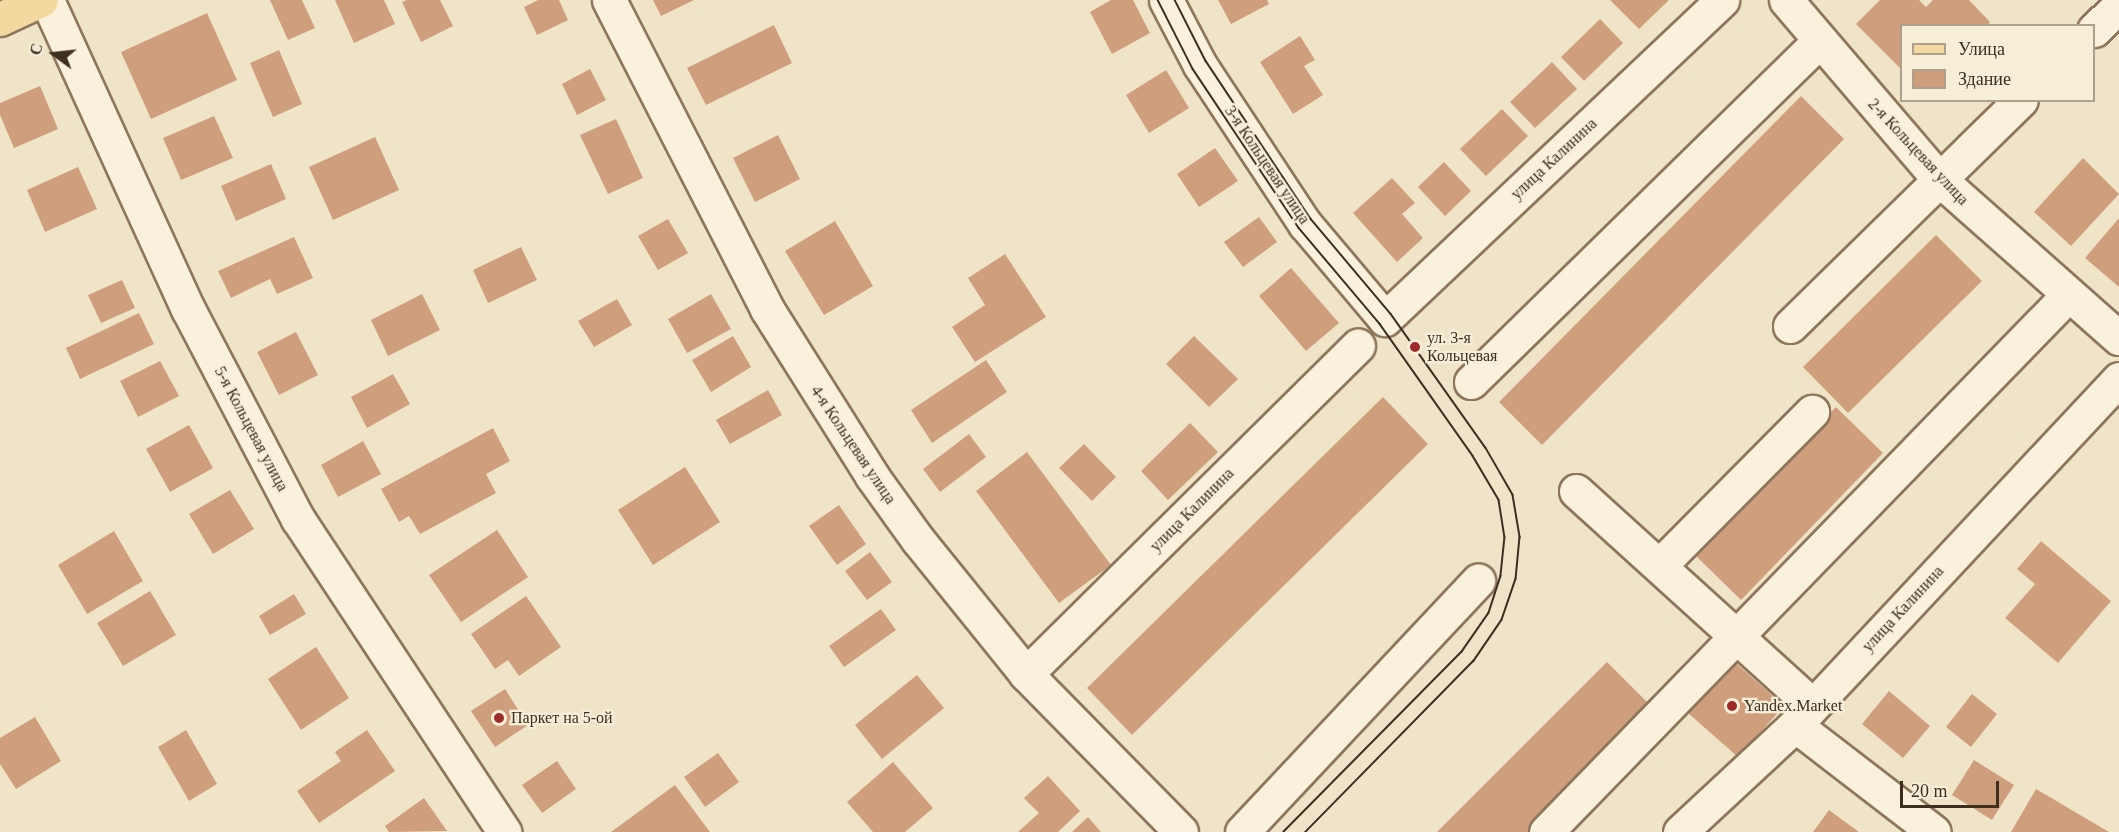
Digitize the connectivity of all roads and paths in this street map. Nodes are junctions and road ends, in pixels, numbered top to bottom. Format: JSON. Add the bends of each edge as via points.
{"nodes":[{"id":1,"x":40,"y":0,"type":"edge"},
{"id":2,"x":47,"y":0,"type":"edge"},
{"id":3,"x":609,"y":0,"type":"edge"},
{"id":4,"x":1166,"y":0,"type":"edge"},
{"id":5,"x":1722,"y":0,"type":"edge"},
{"id":6,"x":1786,"y":0,"type":"edge"},
{"id":7,"x":2119,"y":6,"type":"edge"},
{"id":8,"x":0,"y":19,"type":"edge"},
{"id":9,"x":2095,"y":29,"type":"edge"},
{"id":10,"x":1818,"y":42,"type":"junction"},
{"id":11,"x":2019,"y":102,"type":"edge"},
{"id":12,"x":1939,"y":179,"type":"junction"},
{"id":13,"x":2068,"y":296,"type":"junction"},
{"id":14,"x":1385,"y":318,"type":"joint"},
{"id":15,"x":1790,"y":326,"type":"dead end"},
{"id":16,"x":2119,"y":338,"type":"edge"},
{"id":17,"x":1358,"y":346,"type":"dead end"},
{"id":18,"x":2119,"y":379,"type":"edge"},
{"id":19,"x":1471,"y":382,"type":"dead end"},
{"id":20,"x":1812,"y":412,"type":"dead end"},
{"id":21,"x":1576,"y":490,"type":"dead end"},
{"id":22,"x":1660,"y":565,"type":"junction"},
{"id":23,"x":1478,"y":581,"type":"dead end"},
{"id":24,"x":1735,"y":635,"type":"junction"},
{"id":25,"x":1026,"y":674,"type":"junction"},
{"id":26,"x":1804,"y":715,"type":"junction"},
{"id":27,"x":504,"y":832,"type":"edge"},
{"id":28,"x":1181,"y":832,"type":"edge"},
{"id":29,"x":1242,"y":832,"type":"edge"},
{"id":30,"x":1546,"y":832,"type":"edge"},
{"id":31,"x":1680,"y":832,"type":"edge"},
{"id":32,"x":1934,"y":832,"type":"edge"}],
"edges":[{"from":1,"to":8,"type":"main road"},
{"from":2,"to":27,"type":"street","name":"5-я Кольцевая улица","via":[[188,309],[298,519]]},
{"from":3,"to":25,"type":"street","name":"4-я Кольцевая улица","via":[[730,242],[823,403],[918,540]]},
{"from":4,"to":14,"type":"street","name":"3-я Кольцевая улица","via":[[1200,65],[1305,224]]},
{"from":5,"to":14,"type":"street","name":"улица Калинина"},
{"from":6,"to":10,"type":"street","name":"2-я Кольцевая улица"},
{"from":7,"to":9,"type":"street"},
{"from":10,"to":12,"type":"street","name":"2-я Кольцевая улица"},
{"from":10,"to":19,"type":"street"},
{"from":11,"to":12,"type":"street"},
{"from":12,"to":13,"type":"street","name":"2-я Кольцевая улица"},
{"from":12,"to":15,"type":"street"},
{"from":13,"to":16,"type":"street","name":"2-я Кольцевая улица"},
{"from":13,"to":24,"type":"street"},
{"from":17,"to":25,"type":"street","name":"улица Калинина"},
{"from":18,"to":26,"type":"street","name":"улица Калинина"},
{"from":20,"to":22,"type":"street"},
{"from":21,"to":22,"type":"street"},
{"from":22,"to":24,"type":"street"},
{"from":23,"to":29,"type":"street"},
{"from":24,"to":26,"type":"street"},
{"from":24,"to":30,"type":"street"},
{"from":25,"to":28,"type":"street","name":"4-я Кольцевая улица"},
{"from":26,"to":31,"type":"street","name":"улица Калинина"},
{"from":26,"to":32,"type":"street"}]}
